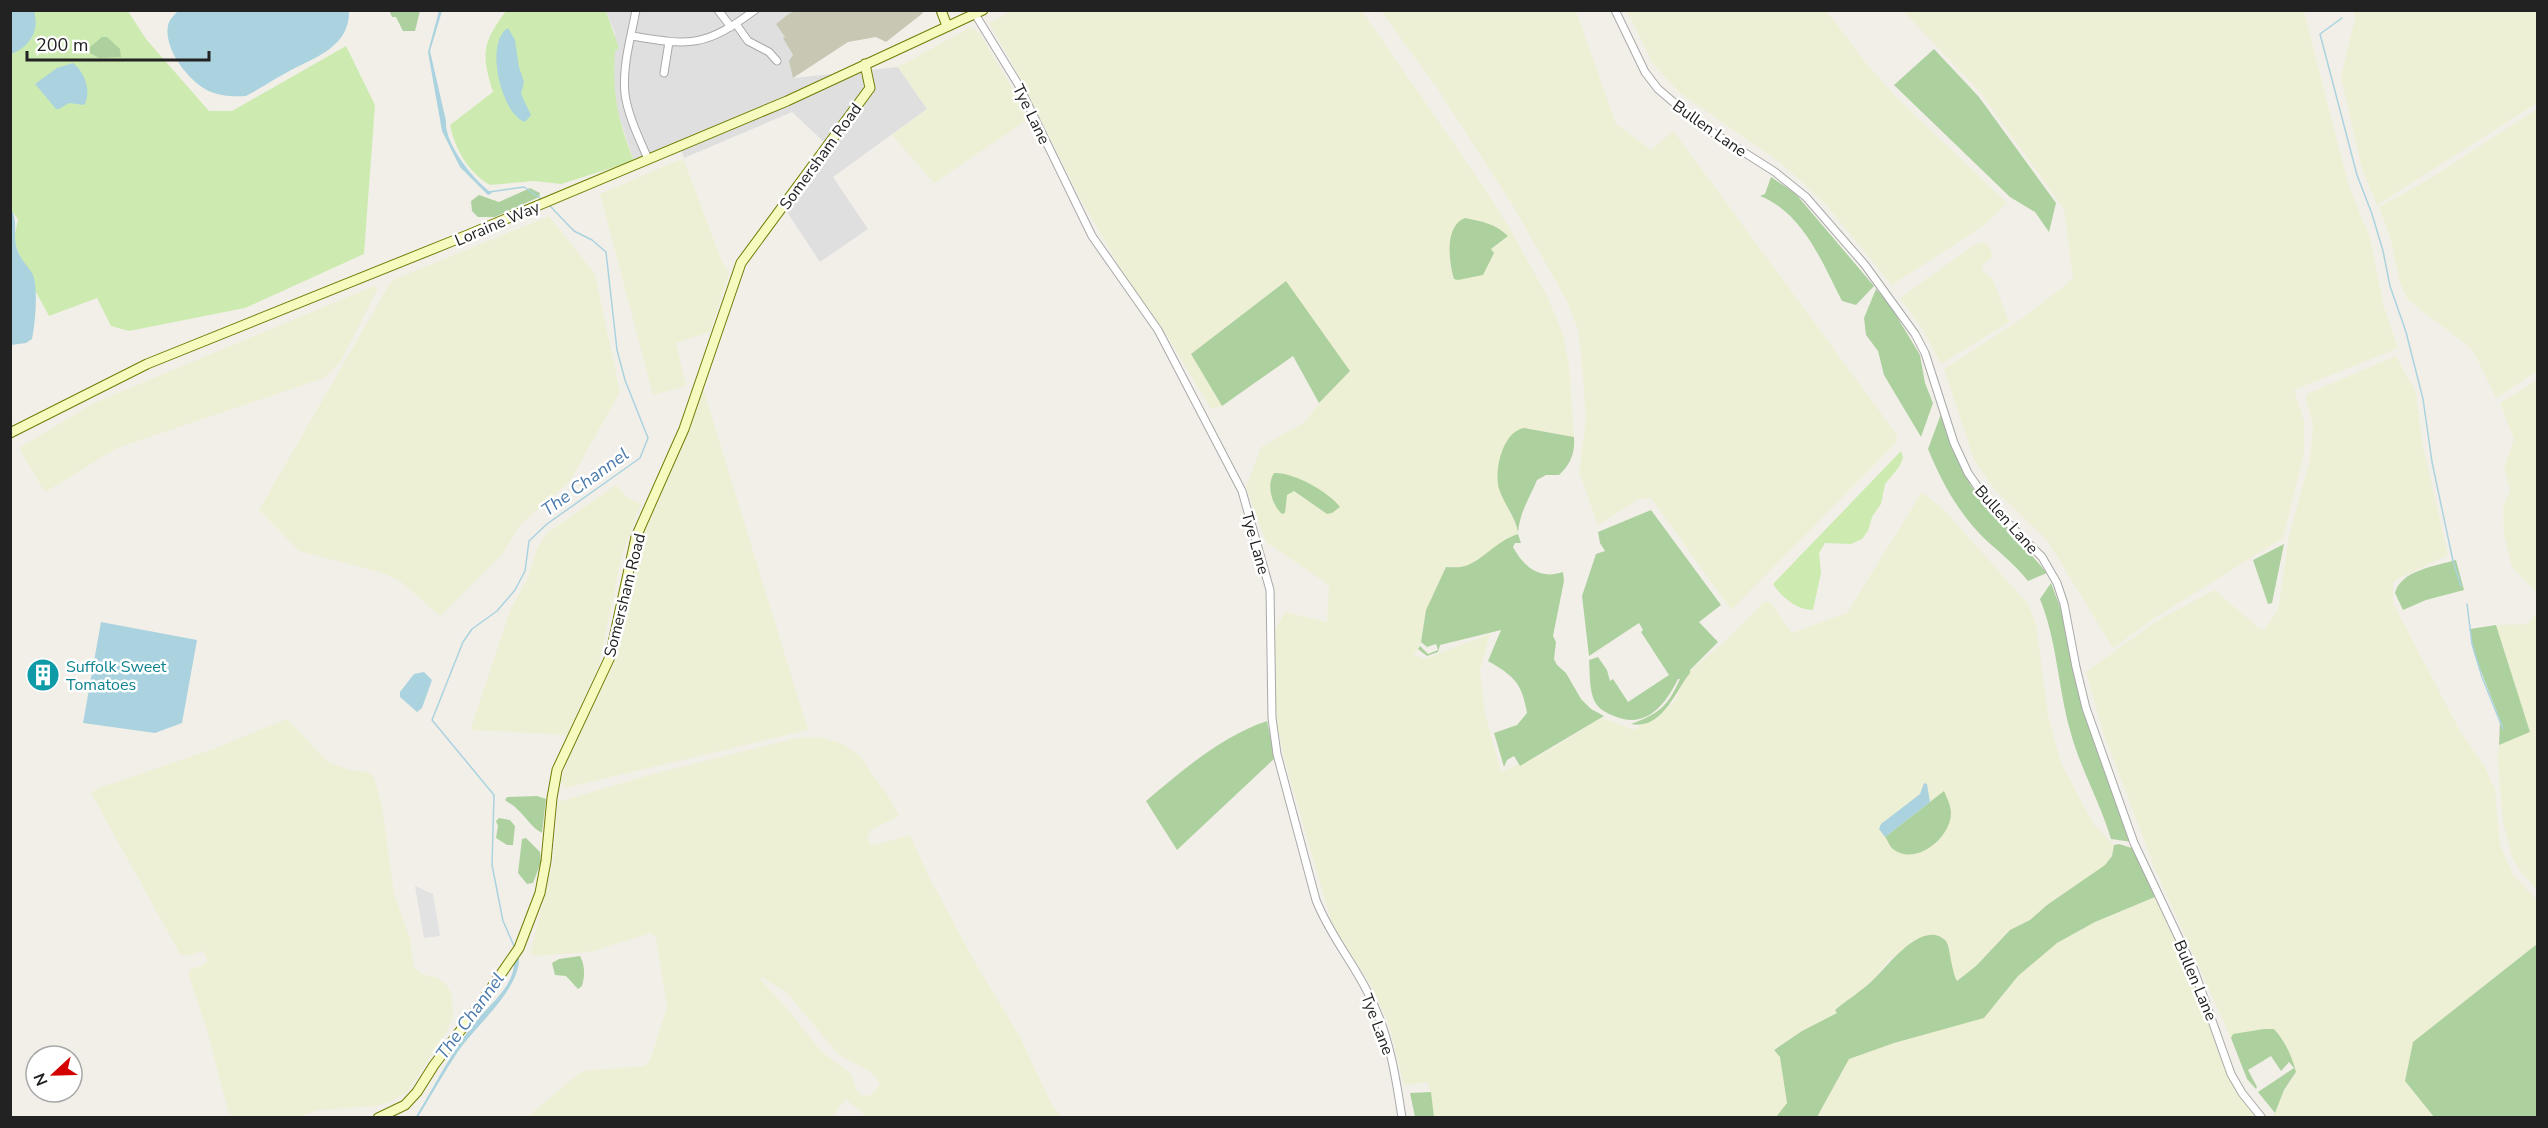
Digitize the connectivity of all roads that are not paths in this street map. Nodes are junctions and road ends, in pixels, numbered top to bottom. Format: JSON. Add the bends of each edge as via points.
{"nodes":[{"id":1,"x":636,"y":10,"type":"edge"},
{"id":2,"x":718,"y":10,"type":"edge"},
{"id":3,"x":755,"y":10,"type":"edge"},
{"id":4,"x":942,"y":10,"type":"edge"},
{"id":5,"x":1615,"y":10,"type":"edge"},
{"id":6,"x":979,"y":12,"type":"edge"},
{"id":7,"x":733,"y":26,"type":"junction"},
{"id":8,"x":947,"y":26,"type":"junction"},
{"id":9,"x":632,"y":36,"type":"junction"},
{"id":10,"x":669,"y":42,"type":"junction"},
{"id":11,"x":777,"y":61,"type":"dead end"},
{"id":12,"x":865,"y":64,"type":"junction"},
{"id":13,"x":664,"y":73,"type":"dead end"},
{"id":14,"x":648,"y":159,"type":"junction"},
{"id":15,"x":10,"y":433,"type":"edge"},
{"id":16,"x":378,"y":1118,"type":"edge"},
{"id":17,"x":1402,"y":1118,"type":"edge"},
{"id":18,"x":2262,"y":1118,"type":"edge"}],
"edges":[{"from":1,"to":9,"type":"street"},
{"from":2,"to":7,"type":"street"},
{"from":3,"to":7,"type":"street"},
{"from":4,"to":8,"type":"street"},
{"from":5,"to":18,"type":"street","name":"Bullen Lane","via":[[1645,72],[1658,89],[1698,123],[1806,197],[1857,256],[1915,334],[1926,353],[1954,443],[1968,473],[1991,506],[2042,557],[2057,583],[2083,697],[2134,843],[2197,978],[2234,1080]]},
{"from":6,"to":8,"type":"street","name":"Loraine Way"},
{"from":6,"to":17,"type":"street","name":"Tye Lane","via":[[1092,236],[1158,330],[1242,491],[1270,590],[1271,708],[1276,754],[1316,900],[1379,1018],[1393,1065]]},
{"from":7,"to":10,"type":"street","via":[[703,41]]},
{"from":7,"to":11,"type":"street"},
{"from":8,"to":12,"type":"street","name":"Loraine Way"},
{"from":9,"to":10,"type":"street"},
{"from":9,"to":14,"type":"street","via":[[625,96]]},
{"from":10,"to":13,"type":"street"},
{"from":12,"to":14,"type":"street","name":"Loraine Way"},
{"from":12,"to":16,"type":"street","name":"Somersham Road","via":[[870,88],[741,263],[684,429],[636,537],[610,657],[557,770],[540,893],[519,948],[417,1092],[405,1105]]},
{"from":14,"to":15,"type":"street","name":"Loraine Way","via":[[147,364]]}]}
